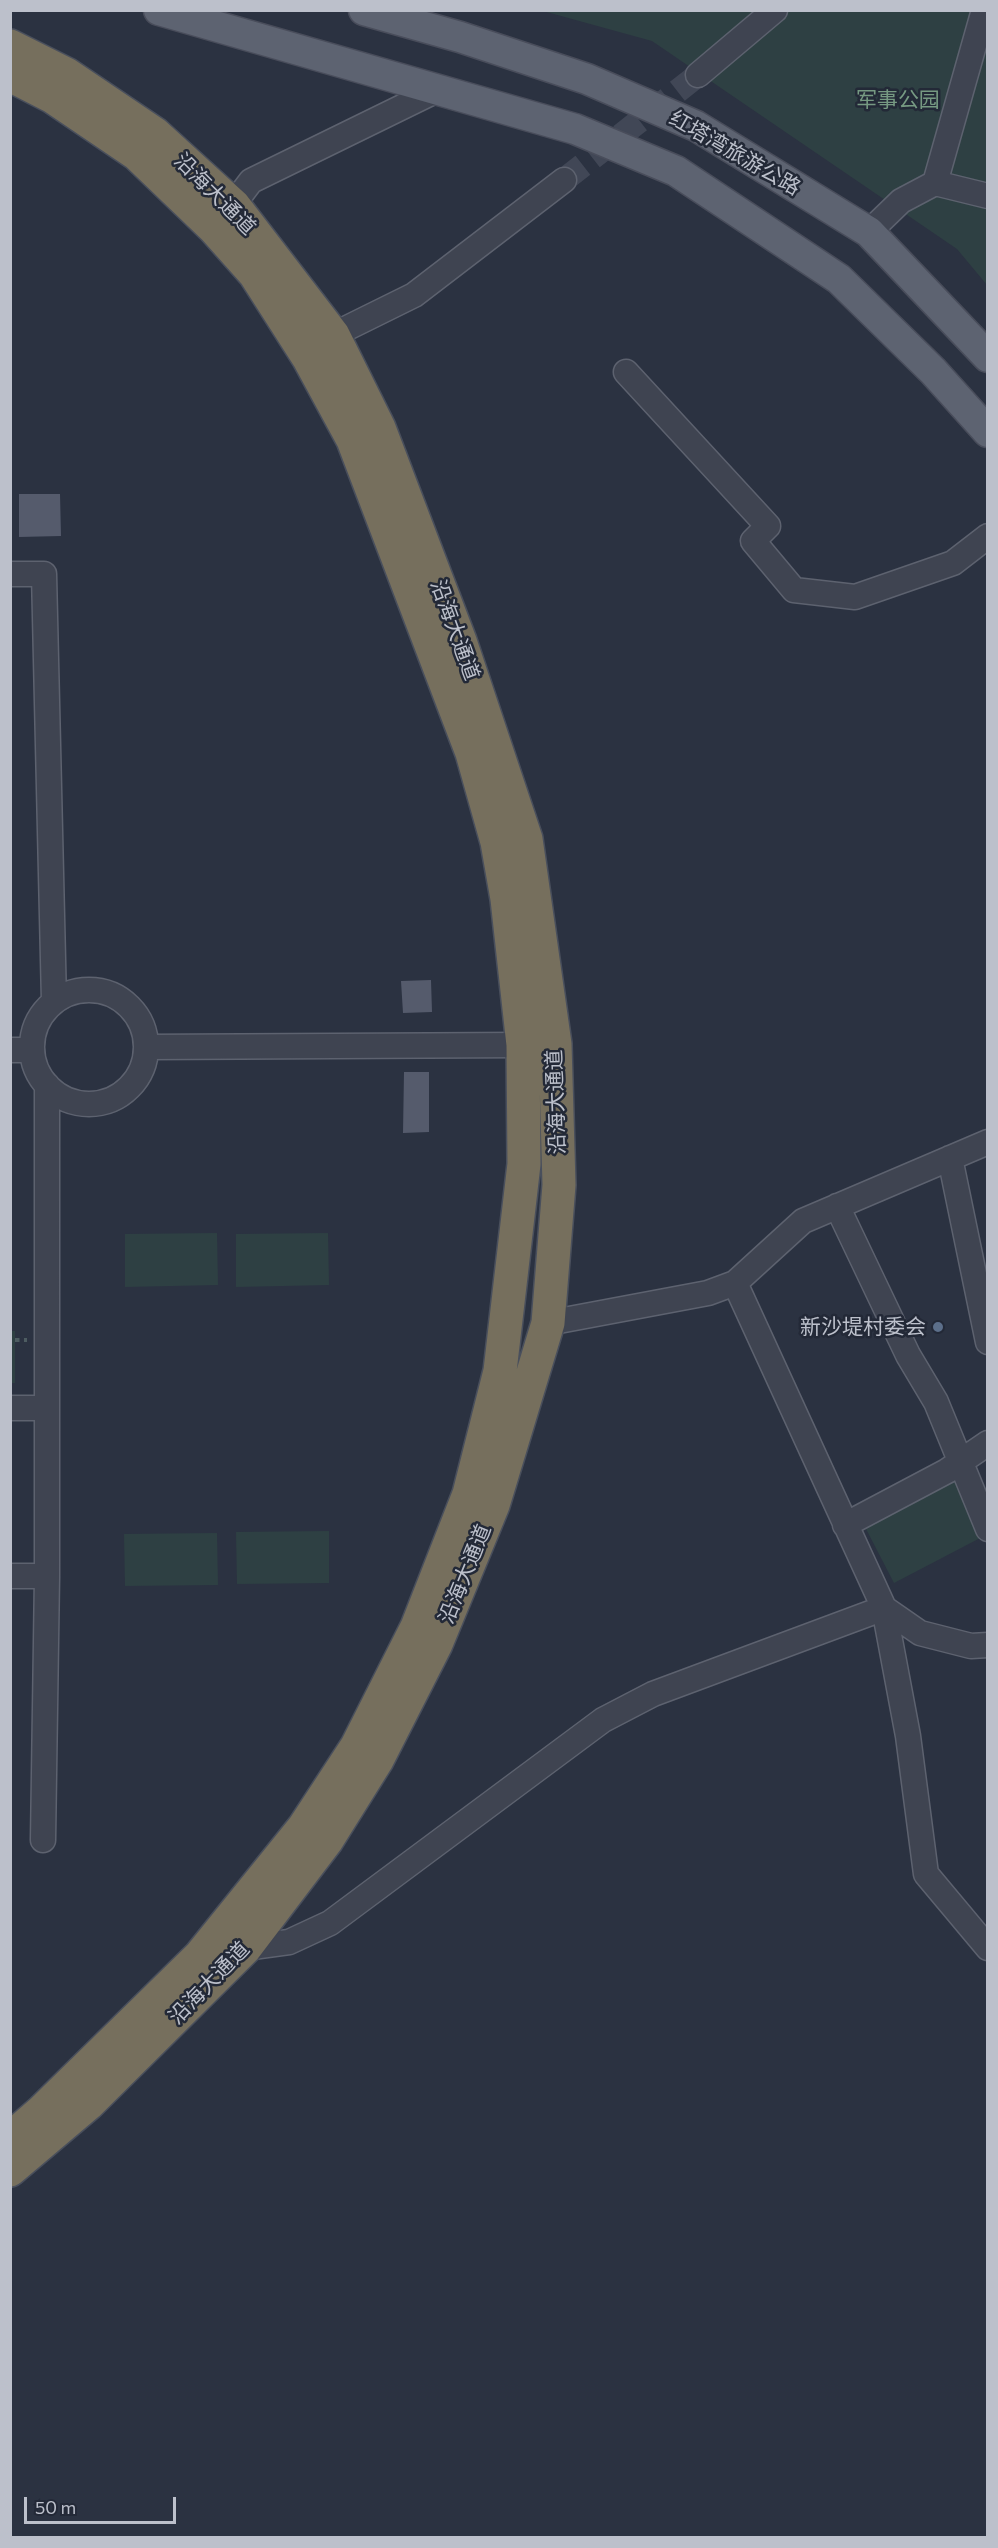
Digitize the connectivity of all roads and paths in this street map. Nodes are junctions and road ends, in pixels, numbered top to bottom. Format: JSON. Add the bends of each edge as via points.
{"nodes":[{"id":1,"x":159,"y":10,"type":"edge"},
{"id":2,"x":364,"y":10,"type":"edge"},
{"id":3,"x":775,"y":10,"type":"edge"},
{"id":4,"x":984,"y":10,"type":"edge"},
{"id":5,"x":10,"y":46,"type":"edge"},
{"id":6,"x":10,"y":75,"type":"edge"},
{"id":7,"x":699,"y":75,"type":"tunnel mouth"},
{"id":8,"x":439,"y":89,"type":"junction"},
{"id":9,"x":564,"y":180,"type":"tunnel mouth"},
{"id":10,"x":935,"y":183,"type":"junction"},
{"id":11,"x":987,"y":196,"type":"edge"},
{"id":12,"x":224,"y":217,"type":"junction"},
{"id":13,"x":869,"y":232,"type":"junction"},
{"id":14,"x":333,"y":335,"type":"junction"},
{"id":15,"x":987,"y":357,"type":"edge"},
{"id":16,"x":626,"y":372,"type":"dead end"},
{"id":17,"x":987,"y":432,"type":"edge"},
{"id":18,"x":987,"y":536,"type":"edge"},
{"id":19,"x":10,"y":574,"type":"edge"},
{"id":20,"x":54,"y":1002,"type":"junction"},
{"id":21,"x":555,"y":1044,"type":"junction"},
{"id":22,"x":523,"y":1045,"type":"junction"},
{"id":23,"x":147,"y":1047,"type":"junction"},
{"id":24,"x":21,"y":1050,"type":"edge"},
{"id":25,"x":47,"y":1085,"type":"junction"},
{"id":26,"x":987,"y":1142,"type":"edge"},
{"id":27,"x":950,"y":1158,"type":"junction"},
{"id":28,"x":837,"y":1206,"type":"junction"},
{"id":29,"x":735,"y":1283,"type":"junction"},
{"id":30,"x":548,"y":1323,"type":"junction"},
{"id":31,"x":987,"y":1342,"type":"edge"},
{"id":32,"x":10,"y":1408,"type":"edge"},
{"id":33,"x":47,"y":1408,"type":"junction"},
{"id":34,"x":498,"y":1437,"type":"junction"},
{"id":35,"x":987,"y":1443,"type":"edge"},
{"id":36,"x":960,"y":1461,"type":"junction"},
{"id":37,"x":845,"y":1525,"type":"junction"},
{"id":38,"x":987,"y":1529,"type":"edge"},
{"id":39,"x":10,"y":1576,"type":"edge"},
{"id":40,"x":47,"y":1576,"type":"junction"},
{"id":41,"x":884,"y":1608,"type":"junction"},
{"id":42,"x":987,"y":1645,"type":"edge"},
{"id":43,"x":43,"y":1840,"type":"dead end"},
{"id":44,"x":245,"y":1948,"type":"junction"},
{"id":45,"x":987,"y":1948,"type":"edge"},
{"id":46,"x":10,"y":2139,"type":"edge"},
{"id":47,"x":10,"y":2170,"type":"edge"}],
"edges":[{"from":1,"to":8,"type":"main road"},
{"from":2,"to":13,"type":"main road","name":"红塔湾旅游公路","via":[[460,37],[598,84],[696,126]]},
{"from":3,"to":7,"type":"street"},
{"from":4,"to":10,"type":"street"},
{"from":5,"to":12,"type":"highway","name":"沿海大通道","via":[[66,74],[155,134]]},
{"from":6,"to":12,"type":"highway","name":"沿海大通道","via":[[53,97]]},
{"from":8,"to":12,"type":"street","via":[[251,181]]},
{"from":8,"to":17,"type":"main road","via":[[575,129],[676,171],[839,279],[933,371]]},
{"from":9,"to":14,"type":"street","via":[[414,295]]},
{"from":10,"to":11,"type":"street"},
{"from":10,"to":13,"type":"street","via":[[901,201]]},
{"from":12,"to":14,"type":"highway","name":"沿海大通道"},
{"from":12,"to":22,"type":"highway","name":"沿海大通道","via":[[353,440],[472,753],[497,842],[507,899]]},
{"from":13,"to":15,"type":"main road","name":"红塔湾旅游公路"},
{"from":14,"to":21,"type":"highway","name":"沿海大通道","via":[[379,428],[460,641],[526,838]]},
{"from":16,"to":18,"type":"street","via":[[768,526],[753,541],[794,590],[855,597],[953,563]]},
{"from":19,"to":20,"type":"street","via":[[44,574]]},
{"from":20,"to":23,"type":"street","via":[[88,989],[123,1000],[144,1029]]},
{"from":20,"to":24,"type":"street"},
{"from":21,"to":22,"type":"highway"},
{"from":21,"to":30,"type":"highway","name":"沿海大通道","via":[[559,1185]]},
{"from":22,"to":23,"type":"street"},
{"from":22,"to":34,"type":"highway","name":"沿海大通道","via":[[524,1164],[500,1371]]},
{"from":23,"to":25,"type":"street","via":[[133,1084],[109,1100],[80,1103],[62,1097]]},
{"from":24,"to":25,"type":"street"},
{"from":25,"to":33,"type":"street"},
{"from":26,"to":27,"type":"street"},
{"from":27,"to":28,"type":"street"},
{"from":27,"to":31,"type":"street"},
{"from":28,"to":29,"type":"street","via":[[803,1221]]},
{"from":28,"to":36,"type":"street","via":[[908,1355],[936,1402]]},
{"from":29,"to":30,"type":"street","via":[[708,1293]]},
{"from":29,"to":37,"type":"street"},
{"from":30,"to":34,"type":"highway","name":"沿海大通道"},
{"from":32,"to":33,"type":"street"},
{"from":33,"to":40,"type":"street"},
{"from":34,"to":44,"type":"highway","name":"沿海大通道","via":[[493,1505],[436,1644],[377,1760],[327,1840]]},
{"from":34,"to":46,"type":"highway","name":"沿海大通道","via":[[469,1494],[417,1627],[357,1746],[304,1827],[200,1956]]},
{"from":35,"to":36,"type":"street"},
{"from":36,"to":37,"type":"street"},
{"from":36,"to":38,"type":"street"},
{"from":37,"to":41,"type":"street"},
{"from":39,"to":40,"type":"street"},
{"from":40,"to":43,"type":"street"},
{"from":41,"to":42,"type":"street","via":[[920,1633],[971,1646]]},
{"from":41,"to":44,"type":"street","via":[[653,1694],[603,1720],[330,1923],[289,1942]]},
{"from":41,"to":45,"type":"street","via":[[908,1736],[926,1874]]},
{"from":44,"to":47,"type":"highway","name":"沿海大通道","via":[[88,2104]]}]}
